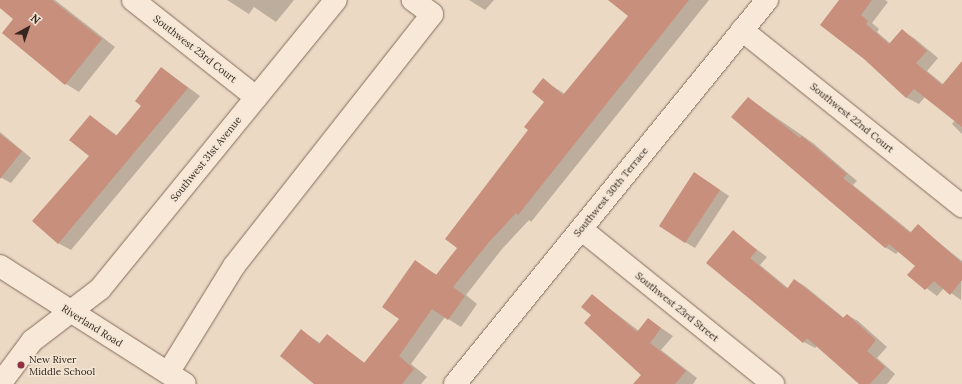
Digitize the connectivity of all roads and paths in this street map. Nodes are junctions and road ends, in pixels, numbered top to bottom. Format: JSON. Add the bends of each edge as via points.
{"nodes":[{"id":1,"x":133,"y":0,"type":"edge"},
{"id":2,"x":336,"y":0,"type":"edge"},
{"id":3,"x":413,"y":0,"type":"edge"},
{"id":4,"x":767,"y":0,"type":"edge"},
{"id":5,"x":742,"y":30,"type":"junction"},
{"id":6,"x":256,"y":97,"type":"junction"},
{"id":7,"x":962,"y":206,"type":"edge"},
{"id":8,"x":581,"y":229,"type":"junction"},
{"id":9,"x":0,"y":266,"type":"edge"},
{"id":10,"x":70,"y":312,"type":"junction"},
{"id":11,"x":176,"y":379,"type":"edge"},
{"id":12,"x":0,"y":384,"type":"edge"},
{"id":13,"x":455,"y":384,"type":"edge"},
{"id":14,"x":773,"y":384,"type":"edge"}],
"edges":[{"from":1,"to":6,"type":"street","name":"Southwest 23rd Court"},
{"from":2,"to":6,"type":"street","name":"Southwest 31st Avenue"},
{"from":3,"to":11,"type":"street","via":[[432,14],[234,266]]},
{"from":4,"to":5,"type":"street","name":"Southwest 30th Terrace"},
{"from":5,"to":7,"type":"street","name":"Southwest 22nd Court"},
{"from":5,"to":8,"type":"street","name":"Southwest 30th Terrace"},
{"from":6,"to":10,"type":"street","name":"Southwest 31st Avenue","via":[[100,289]]},
{"from":8,"to":13,"type":"street","name":"Southwest 30th Terrace"},
{"from":8,"to":14,"type":"street","name":"Southwest 23rd Street"},
{"from":9,"to":10,"type":"street","name":"Riverland Road"},
{"from":10,"to":11,"type":"street","name":"Riverland Road"},
{"from":10,"to":12,"type":"street","name":"Southwest 31st Avenue","via":[[32,341]]}]}
